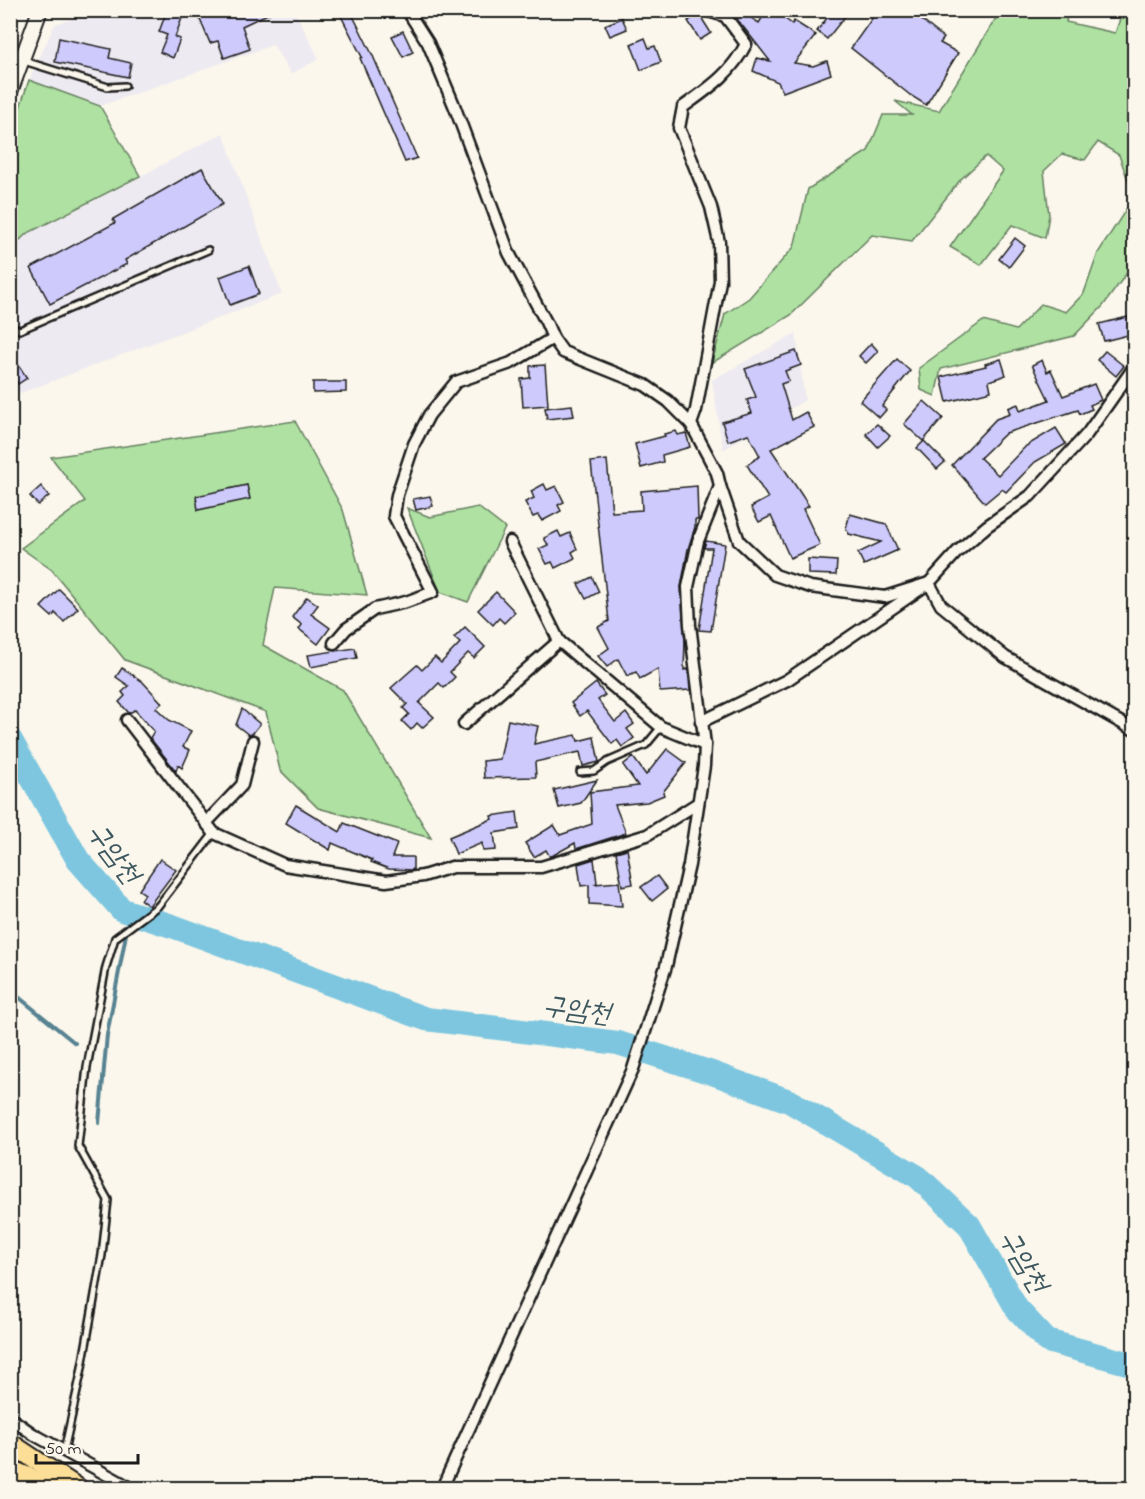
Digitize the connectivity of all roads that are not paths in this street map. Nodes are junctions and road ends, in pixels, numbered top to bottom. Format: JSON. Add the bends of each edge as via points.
{"nodes":[{"id":1,"x":40,"y":10,"type":"edge"},
{"id":2,"x":407,"y":10,"type":"edge"},
{"id":3,"x":705,"y":10,"type":"edge"},
{"id":4,"x":22,"y":61,"type":"junction"},
{"id":5,"x":125,"y":86,"type":"dead end"},
{"id":6,"x":10,"y":92,"type":"edge"},
{"id":7,"x":208,"y":250,"type":"dead end"},
{"id":8,"x":10,"y":327,"type":"edge"},
{"id":9,"x":553,"y":338,"type":"junction"},
{"id":10,"x":1134,"y":367,"type":"edge"},
{"id":11,"x":691,"y":424,"type":"junction"},
{"id":12,"x":720,"y":486,"type":"junction"},
{"id":13,"x":510,"y":542,"type":"dead end"},
{"id":14,"x":929,"y":583,"type":"junction"},
{"id":15,"x":559,"y":640,"type":"junction"},
{"id":16,"x":334,"y":643,"type":"dead end"},
{"id":17,"x":127,"y":720,"type":"dead end"},
{"id":18,"x":701,"y":722,"type":"junction"},
{"id":19,"x":464,"y":724,"type":"dead end"},
{"id":20,"x":661,"y":727,"type":"junction"},
{"id":21,"x":1134,"y":730,"type":"edge"},
{"id":22,"x":254,"y":741,"type":"dead end"},
{"id":23,"x":705,"y":745,"type":"junction"},
{"id":24,"x":580,"y":772,"type":"dead end"},
{"id":25,"x":698,"y":803,"type":"junction"},
{"id":26,"x":206,"y":823,"type":"junction"},
{"id":27,"x":214,"y":833,"type":"junction"},
{"id":28,"x":10,"y":1418,"type":"edge"},
{"id":29,"x":10,"y":1443,"type":"edge"},
{"id":30,"x":64,"y":1451,"type":"junction"},
{"id":31,"x":10,"y":1469,"type":"edge"},
{"id":32,"x":52,"y":1488,"type":"edge"},
{"id":33,"x":78,"y":1488,"type":"edge"},
{"id":34,"x":131,"y":1488,"type":"edge"},
{"id":35,"x":442,"y":1488,"type":"edge"}],
"edges":[{"from":1,"to":4,"type":"street"},
{"from":2,"to":9,"type":"street","via":[[428,43],[509,253]]},
{"from":3,"to":11,"type":"street","via":[[725,16],[746,44],[737,62],[717,83],[683,108],[680,128],[711,207],[719,242],[720,281]]},
{"from":4,"to":5,"type":"lane","via":[[108,87]]},
{"from":4,"to":6,"type":"street"},
{"from":7,"to":8,"type":"lane","via":[[20,330]]},
{"from":9,"to":11,"type":"street","via":[[563,352],[645,385]]},
{"from":9,"to":16,"type":"street","via":[[511,363],[456,382],[429,415],[414,444],[394,516],[433,592],[375,609],[346,629]]},
{"from":10,"to":14,"type":"street","via":[[1086,434],[1043,484],[957,552]]},
{"from":11,"to":12,"type":"street"},
{"from":12,"to":14,"type":"street","via":[[738,541],[775,575],[810,587],[885,597]]},
{"from":12,"to":18,"type":"street","via":[[698,541],[688,587]]},
{"from":13,"to":15,"type":"street"},
{"from":14,"to":18,"type":"street","via":[[787,680]]},
{"from":14,"to":21,"type":"street","via":[[941,605],[1005,657]]},
{"from":15,"to":19,"type":"street"},
{"from":15,"to":20,"type":"street"},
{"from":17,"to":26,"type":"street"},
{"from":18,"to":23,"type":"street"},
{"from":20,"to":23,"type":"street"},
{"from":20,"to":24,"type":"lane","via":[[646,746],[594,771]]},
{"from":22,"to":26,"type":"street","via":[[242,785]]},
{"from":23,"to":25,"type":"street"},
{"from":25,"to":27,"type":"street","via":[[647,835],[541,867],[452,867],[386,881],[285,865]]},
{"from":25,"to":35,"type":"street","via":[[689,865],[666,966],[633,1069]]},
{"from":26,"to":27,"type":"street"},
{"from":27,"to":30,"type":"lane","via":[[158,906],[115,938],[106,967],[87,1067],[78,1146],[108,1200],[100,1267]]},
{"from":28,"to":30,"type":"street"},
{"from":29,"to":33,"type":"highway"},
{"from":30,"to":34,"type":"street"},
{"from":31,"to":32,"type":"highway"}]}
